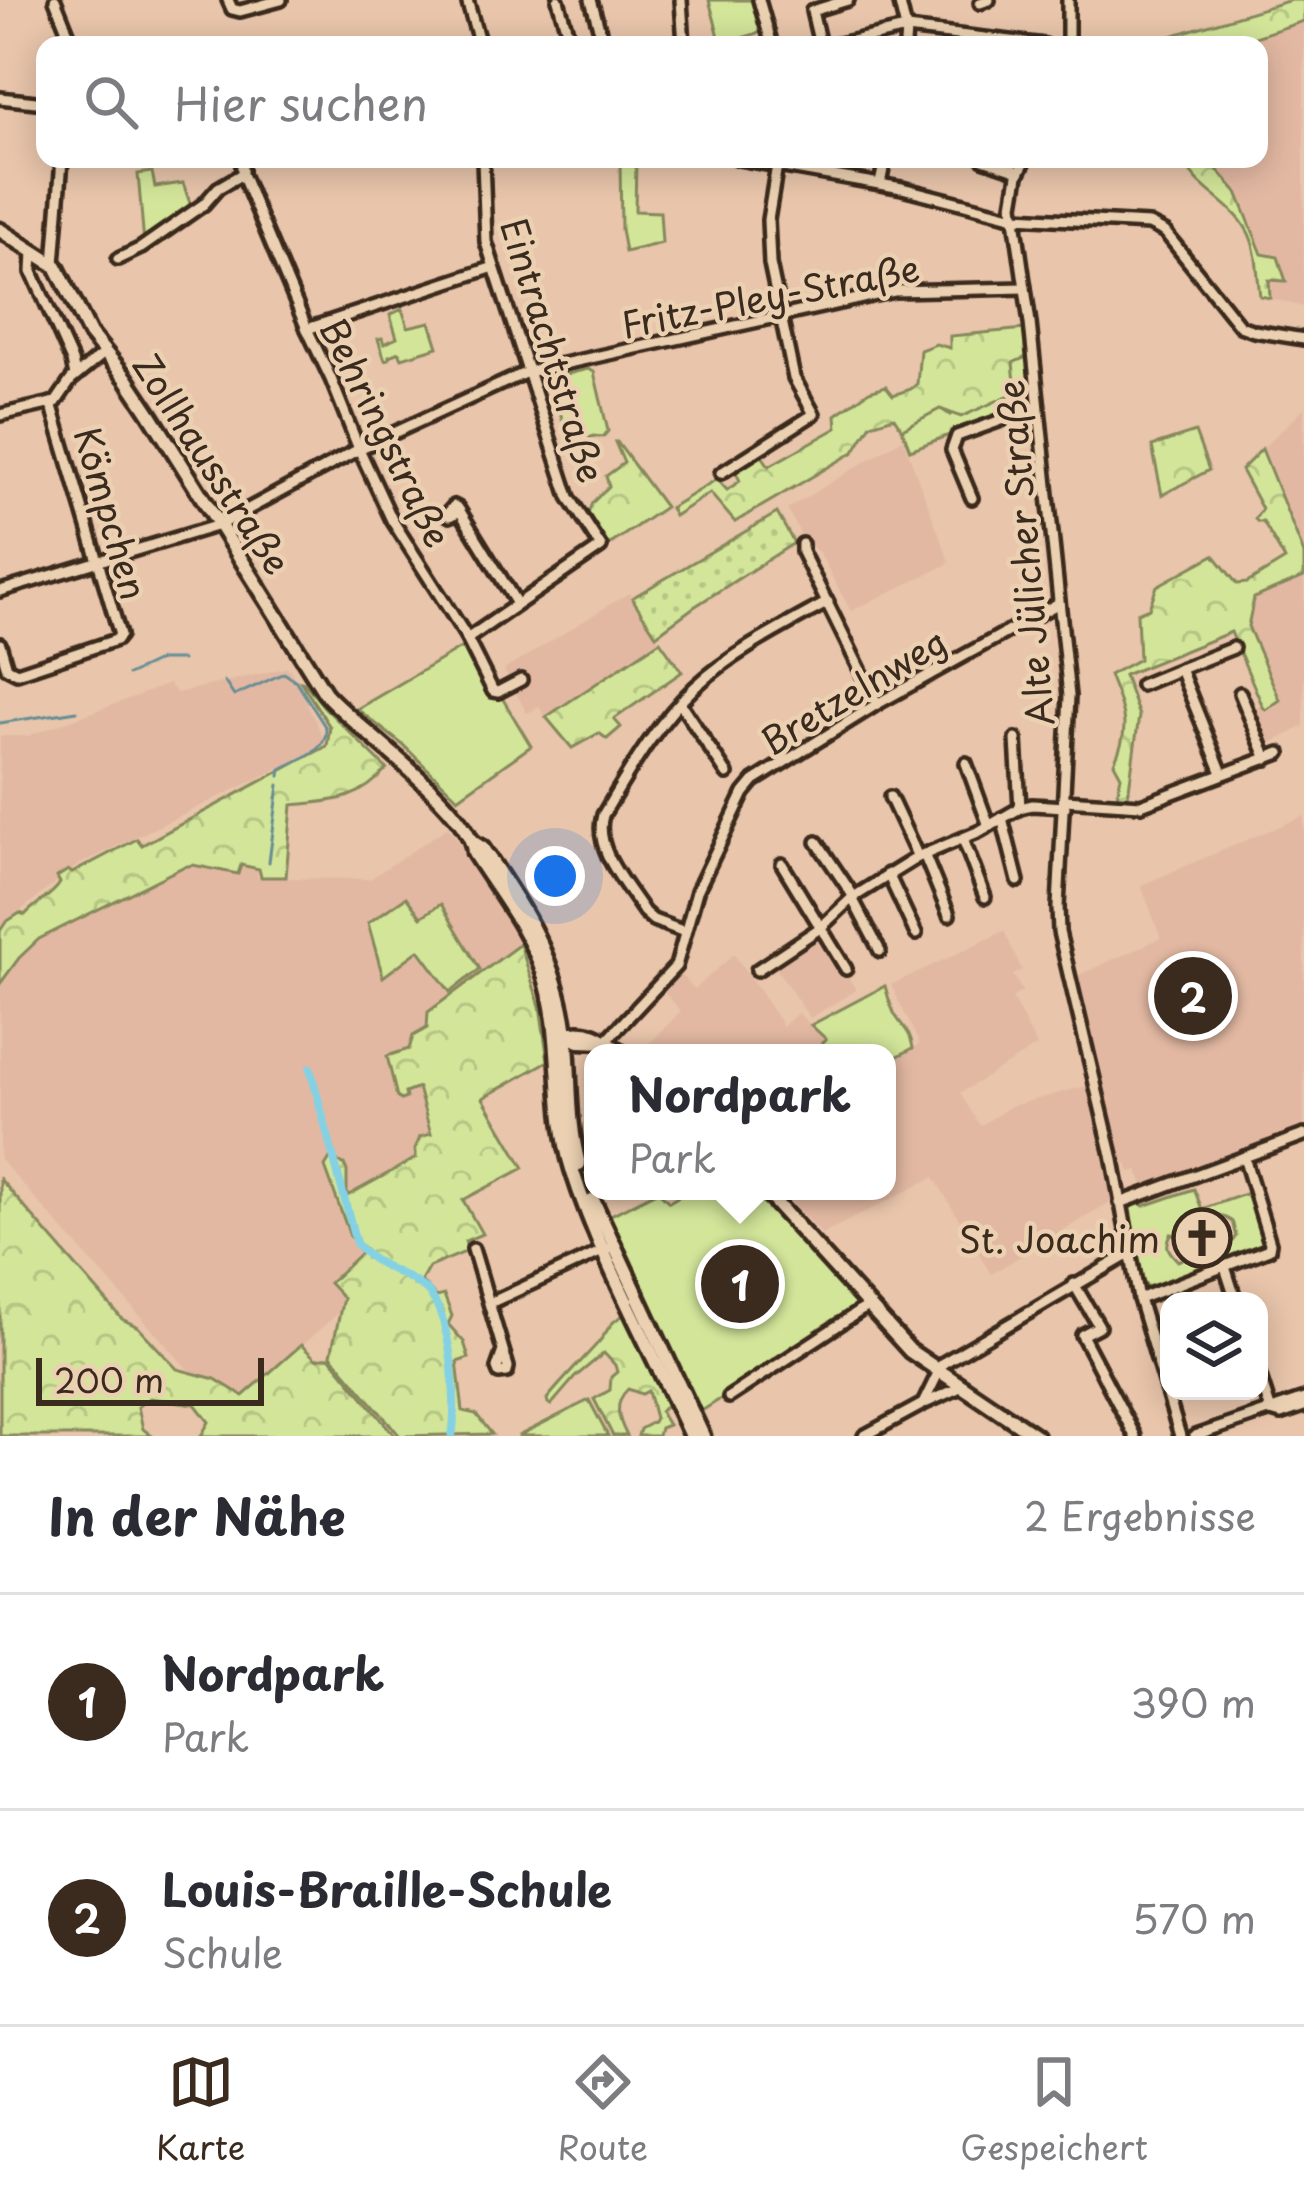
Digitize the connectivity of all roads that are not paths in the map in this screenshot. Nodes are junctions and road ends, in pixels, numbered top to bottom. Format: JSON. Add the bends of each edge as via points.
{"nodes":[{"id":1,"x":55,"y":0,"type":"edge"},
{"id":2,"x":228,"y":0,"type":"edge"},
{"id":3,"x":281,"y":0,"type":"edge"},
{"id":4,"x":466,"y":0,"type":"edge"},
{"id":5,"x":558,"y":0,"type":"edge"},
{"id":6,"x":591,"y":0,"type":"edge"},
{"id":7,"x":681,"y":0,"type":"edge"},
{"id":8,"x":759,"y":0,"type":"edge"},
{"id":9,"x":848,"y":0,"type":"edge"},
{"id":10,"x":899,"y":0,"type":"edge"},
{"id":11,"x":1068,"y":0,"type":"edge"},
{"id":12,"x":906,"y":29,"type":"junction"},
{"id":13,"x":69,"y":36,"type":"edge"},
{"id":14,"x":477,"y":36,"type":"edge"},
{"id":15,"x":568,"y":36,"type":"edge"},
{"id":16,"x":601,"y":36,"type":"edge"},
{"id":17,"x":683,"y":36,"type":"edge"},
{"id":18,"x":769,"y":36,"type":"edge"},
{"id":19,"x":818,"y":36,"type":"edge"},
{"id":20,"x":874,"y":36,"type":"edge"},
{"id":21,"x":906,"y":36,"type":"edge"},
{"id":22,"x":967,"y":36,"type":"edge"},
{"id":23,"x":1068,"y":36,"type":"edge"},
{"id":24,"x":0,"y":98,"type":"edge"},
{"id":25,"x":36,"y":102,"type":"edge"},
{"id":26,"x":61,"y":168,"type":"edge"},
{"id":27,"x":242,"y":168,"type":"edge"},
{"id":28,"x":483,"y":168,"type":"edge"},
{"id":29,"x":777,"y":168,"type":"edge"},
{"id":30,"x":802,"y":168,"type":"edge"},
{"id":31,"x":883,"y":168,"type":"edge"},
{"id":32,"x":1010,"y":168,"type":"edge"},
{"id":33,"x":1021,"y":168,"type":"edge"},
{"id":34,"x":1019,"y":171,"type":"junction"},
{"id":35,"x":242,"y":174,"type":"junction"},
{"id":36,"x":880,"y":184,"type":"junction"},
{"id":37,"x":1015,"y":217,"type":"junction"},
{"id":38,"x":0,"y":230,"type":"edge"},
{"id":39,"x":34,"y":250,"type":"junction"},
{"id":40,"x":118,"y":259,"type":"dead end"},
{"id":41,"x":54,"y":264,"type":"junction"},
{"id":42,"x":494,"y":267,"type":"junction"},
{"id":43,"x":1025,"y":288,"type":"junction"},
{"id":44,"x":779,"y":316,"type":"junction"},
{"id":45,"x":307,"y":329,"type":"junction"},
{"id":46,"x":1304,"y":338,"type":"edge"},
{"id":47,"x":104,"y":353,"type":"junction"},
{"id":48,"x":526,"y":372,"type":"junction"},
{"id":49,"x":75,"y":376,"type":"junction"},
{"id":50,"x":51,"y":404,"type":"junction"},
{"id":51,"x":1037,"y":406,"type":"junction"},
{"id":52,"x":0,"y":416,"type":"edge"},
{"id":53,"x":359,"y":449,"type":"junction"},
{"id":54,"x":721,"y":473,"type":"dead end"},
{"id":55,"x":972,"y":498,"type":"dead end"},
{"id":56,"x":460,"y":511,"type":"dead end"},
{"id":57,"x":219,"y":526,"type":"junction"},
{"id":58,"x":802,"y":544,"type":"dead end"},
{"id":59,"x":98,"y":561,"type":"junction"},
{"id":60,"x":0,"y":591,"type":"edge"},
{"id":61,"x":828,"y":602,"type":"junction"},
{"id":62,"x":1059,"y":603,"type":"junction"},
{"id":63,"x":517,"y":604,"type":"junction"},
{"id":64,"x":467,"y":639,"type":"junction"},
{"id":65,"x":0,"y":644,"type":"edge"},
{"id":66,"x":1233,"y":648,"type":"dead end"},
{"id":67,"x":1180,"y":669,"type":"junction"},
{"id":68,"x":521,"y":680,"type":"dead end"},
{"id":69,"x":1141,"y":686,"type":"dead end"},
{"id":70,"x":1240,"y":693,"type":"dead end"},
{"id":71,"x":680,"y":703,"type":"junction"},
{"id":72,"x":877,"y":704,"type":"junction"},
{"id":73,"x":1016,"y":739,"type":"dead end"},
{"id":74,"x":1280,"y":754,"type":"dead end"},
{"id":75,"x":1268,"y":759,"type":"junction"},
{"id":76,"x":966,"y":763,"type":"dead end"},
{"id":77,"x":1222,"y":773,"type":"junction"},
{"id":78,"x":727,"y":774,"type":"dead end"},
{"id":79,"x":890,"y":797,"type":"dead end"},
{"id":80,"x":1065,"y":804,"type":"junction"},
{"id":81,"x":1020,"y":808,"type":"junction"},
{"id":82,"x":1002,"y":818,"type":"junction"},
{"id":83,"x":989,"y":826,"type":"junction"},
{"id":84,"x":962,"y":839,"type":"junction"},
{"id":85,"x":818,"y":842,"type":"dead end"},
{"id":86,"x":921,"y":856,"type":"junction"},
{"id":87,"x":782,"y":864,"type":"dead end"},
{"id":88,"x":888,"y":874,"type":"junction"},
{"id":89,"x":1018,"y":881,"type":"dead end"},
{"id":90,"x":853,"y":897,"type":"junction"},
{"id":91,"x":985,"y":897,"type":"dead end"},
{"id":92,"x":949,"y":915,"type":"dead end"},
{"id":93,"x":820,"y":928,"type":"junction"},
{"id":94,"x":686,"y":932,"type":"junction"},
{"id":95,"x":916,"y":934,"type":"dead end"},
{"id":96,"x":880,"y":952,"type":"dead end"},
{"id":97,"x":846,"y":969,"type":"dead end"},
{"id":98,"x":757,"y":970,"type":"dead end"},
{"id":99,"x":561,"y":1035,"type":"junction"},
{"id":100,"x":605,"y":1042,"type":"junction"},
{"id":101,"x":608,"y":1044,"type":"edge"},
{"id":102,"x":1304,"y":1136,"type":"edge"},
{"id":103,"x":1244,"y":1157,"type":"junction"},
{"id":104,"x":584,"y":1179,"type":"edge"},
{"id":105,"x":592,"y":1200,"type":"edge"},
{"id":106,"x":773,"y":1200,"type":"edge"},
{"id":107,"x":1120,"y":1203,"type":"junction"},
{"id":108,"x":609,"y":1248,"type":"junction"},
{"id":109,"x":473,"y":1249,"type":"dead end"},
{"id":110,"x":1129,"y":1253,"type":"junction"},
{"id":111,"x":1225,"y":1267,"type":"junction"},
{"id":112,"x":1074,"y":1284,"type":"junction"},
{"id":113,"x":1233,"y":1292,"type":"edge"},
{"id":114,"x":1138,"y":1299,"type":"junction"},
{"id":115,"x":490,"y":1303,"type":"junction"},
{"id":116,"x":869,"y":1305,"type":"junction"},
{"id":117,"x":503,"y":1351,"type":"dead end"},
{"id":118,"x":938,"y":1370,"type":"junction"},
{"id":119,"x":963,"y":1386,"type":"junction"},
{"id":120,"x":729,"y":1397,"type":"dead end"},
{"id":121,"x":1267,"y":1400,"type":"edge"},
{"id":122,"x":1304,"y":1402,"type":"edge"},
{"id":123,"x":922,"y":1404,"type":"junction"},
{"id":124,"x":1271,"y":1411,"type":"junction"},
{"id":125,"x":691,"y":1436,"type":"edge"},
{"id":126,"x":703,"y":1436,"type":"edge"},
{"id":127,"x":864,"y":1436,"type":"edge"},
{"id":128,"x":1036,"y":1436,"type":"edge"},
{"id":129,"x":1135,"y":1436,"type":"edge"},
{"id":130,"x":1180,"y":1436,"type":"edge"},
{"id":131,"x":1195,"y":1436,"type":"edge"}],
"edges":[{"from":1,"to":13,"type":"street"},
{"from":2,"to":3,"type":"street","via":[[236,11]]},
{"from":4,"to":14,"type":"street"},
{"from":5,"to":15,"type":"street"},
{"from":6,"to":16,"type":"street"},
{"from":7,"to":17,"type":"street"},
{"from":8,"to":18,"type":"street"},
{"from":9,"to":19,"type":"street","via":[[812,11]]},
{"from":10,"to":12,"type":"street"},
{"from":11,"to":23,"type":"street"},
{"from":12,"to":20,"type":"street"},
{"from":12,"to":21,"type":"street"},
{"from":12,"to":22,"type":"street"},
{"from":24,"to":25,"type":"street"},
{"from":26,"to":41,"type":"street"},
{"from":27,"to":35,"type":"street","name":"Behringstraße"},
{"from":28,"to":42,"type":"street","name":"Eintrachtstraße","via":[[484,232]]},
{"from":29,"to":44,"type":"street","via":[[768,220]]},
{"from":30,"to":36,"type":"street"},
{"from":31,"to":36,"type":"street"},
{"from":32,"to":34,"type":"street"},
{"from":33,"to":34,"type":"street","name":"Alte Jülicher Straße"},
{"from":34,"to":37,"type":"street","name":"Alte Jülicher Straße"},
{"from":35,"to":40,"type":"street"},
{"from":35,"to":45,"type":"street","name":"Behringstraße"},
{"from":36,"to":37,"type":"street"},
{"from":37,"to":43,"type":"street","name":"Alte Jülicher Straße"},
{"from":37,"to":46,"type":"street","via":[[1158,228],[1240,326]]},
{"from":38,"to":39,"type":"street","name":"Zollhausstraße"},
{"from":39,"to":41,"type":"street","name":"Zollhausstraße"},
{"from":39,"to":49,"type":"street","name":"Kömpchen","via":[[32,272]]},
{"from":41,"to":47,"type":"street","name":"Zollhausstraße"},
{"from":42,"to":45,"type":"street"},
{"from":42,"to":48,"type":"street","name":"Eintrachtstraße"},
{"from":43,"to":44,"type":"street","name":"Fritz-Pley-Straße","via":[[894,291]]},
{"from":43,"to":51,"type":"street","name":"Alte Jülicher Straße"},
{"from":44,"to":48,"type":"street","name":"Fritz-Pley-Straße"},
{"from":44,"to":54,"type":"street","via":[[794,378],[816,418]]},
{"from":45,"to":53,"type":"street","name":"Behringstraße"},
{"from":47,"to":49,"type":"street","name":"Kömpchen"},
{"from":47,"to":57,"type":"street","name":"Zollhausstraße"},
{"from":48,"to":53,"type":"street","name":"Fritz-Pley-Straße"},
{"from":48,"to":63,"type":"street","name":"Eintrachtstraße","via":[[569,497],[601,548]]},
{"from":49,"to":50,"type":"street","name":"Kömpchen"},
{"from":50,"to":52,"type":"street","name":"Kömpchen"},
{"from":50,"to":59,"type":"street","name":"Kömpchen"},
{"from":51,"to":55,"type":"street","via":[[958,436],[952,450]]},
{"from":51,"to":62,"type":"street","name":"Alte Jülicher Straße"},
{"from":53,"to":57,"type":"street","name":"Fritz-Pley-Straße"},
{"from":53,"to":64,"type":"street","name":"Behringstraße","via":[[392,520]]},
{"from":56,"to":63,"type":"street"},
{"from":57,"to":59,"type":"street","name":"Fritz-Pley-Straße"},
{"from":57,"to":99,"type":"street","name":"Zollhausstraße","via":[[325,693],[427,786],[489,857],[553,970]]},
{"from":58,"to":61,"type":"street"},
{"from":59,"to":60,"type":"street","name":"Fritz-Pley-Straße"},
{"from":59,"to":65,"type":"street","name":"Kömpchen","via":[[118,638],[17,673],[7,668]]},
{"from":61,"to":71,"type":"street","via":[[743,651]]},
{"from":61,"to":72,"type":"street"},
{"from":62,"to":72,"type":"street","name":"Bretzelnweg"},
{"from":62,"to":80,"type":"street","name":"Alte Jülicher Straße","via":[[1069,696]]},
{"from":63,"to":64,"type":"street"},
{"from":64,"to":68,"type":"street","name":"Behringstraße","via":[[493,691]]},
{"from":66,"to":67,"type":"street"},
{"from":67,"to":69,"type":"street"},
{"from":67,"to":77,"type":"street"},
{"from":70,"to":75,"type":"street"},
{"from":71,"to":78,"type":"street"},
{"from":71,"to":94,"type":"street","via":[[600,823],[607,853],[644,912]]},
{"from":72,"to":94,"type":"street","name":"Bretzelnweg","via":[[749,786],[697,891]]},
{"from":73,"to":81,"type":"street"},
{"from":74,"to":75,"type":"street"},
{"from":75,"to":77,"type":"street"},
{"from":76,"to":83,"type":"street"},
{"from":77,"to":80,"type":"street","via":[[1142,805]]},
{"from":79,"to":86,"type":"street"},
{"from":80,"to":81,"type":"street"},
{"from":80,"to":107,"type":"street","name":"Alte Jülicher Straße","via":[[1060,932]]},
{"from":81,"to":82,"type":"street"},
{"from":82,"to":83,"type":"street"},
{"from":82,"to":89,"type":"street"},
{"from":83,"to":84,"type":"street"},
{"from":84,"to":86,"type":"street"},
{"from":84,"to":91,"type":"street"},
{"from":85,"to":90,"type":"street"},
{"from":86,"to":88,"type":"street"},
{"from":86,"to":92,"type":"street"},
{"from":87,"to":93,"type":"street"},
{"from":88,"to":90,"type":"street"},
{"from":88,"to":95,"type":"street"},
{"from":90,"to":93,"type":"street"},
{"from":90,"to":96,"type":"street"},
{"from":93,"to":97,"type":"street"},
{"from":93,"to":98,"type":"street"},
{"from":94,"to":100,"type":"street","name":"Bretzelnweg","via":[[671,974]]},
{"from":99,"to":100,"type":"street"},
{"from":99,"to":104,"type":"street","name":"Zollhausstraße"},
{"from":100,"to":101,"type":"street"},
{"from":102,"to":103,"type":"street"},
{"from":103,"to":107,"type":"street"},
{"from":103,"to":111,"type":"street","via":[[1270,1247]]},
{"from":105,"to":108,"type":"street","name":"Zollhausstraße"},
{"from":106,"to":116,"type":"street"},
{"from":107,"to":110,"type":"street","name":"Alte Jülicher Straße"},
{"from":108,"to":115,"type":"street"},
{"from":108,"to":125,"type":"street"},
{"from":108,"to":126,"type":"street"},
{"from":109,"to":115,"type":"street"},
{"from":110,"to":112,"type":"street"},
{"from":110,"to":114,"type":"street","name":"Alte Jülicher Straße"},
{"from":111,"to":113,"type":"street"},
{"from":111,"to":114,"type":"street"},
{"from":112,"to":118,"type":"street"},
{"from":112,"to":129,"type":"street","via":[[1099,1326],[1082,1335]]},
{"from":114,"to":130,"type":"street","name":"Alte Jülicher Straße"},
{"from":115,"to":117,"type":"street"},
{"from":116,"to":118,"type":"street"},
{"from":116,"to":120,"type":"street"},
{"from":118,"to":119,"type":"street"},
{"from":118,"to":123,"type":"street"},
{"from":119,"to":123,"type":"street"},
{"from":119,"to":128,"type":"street"},
{"from":121,"to":124,"type":"street"},
{"from":122,"to":124,"type":"street"},
{"from":123,"to":127,"type":"street"},
{"from":124,"to":131,"type":"street"}]}
